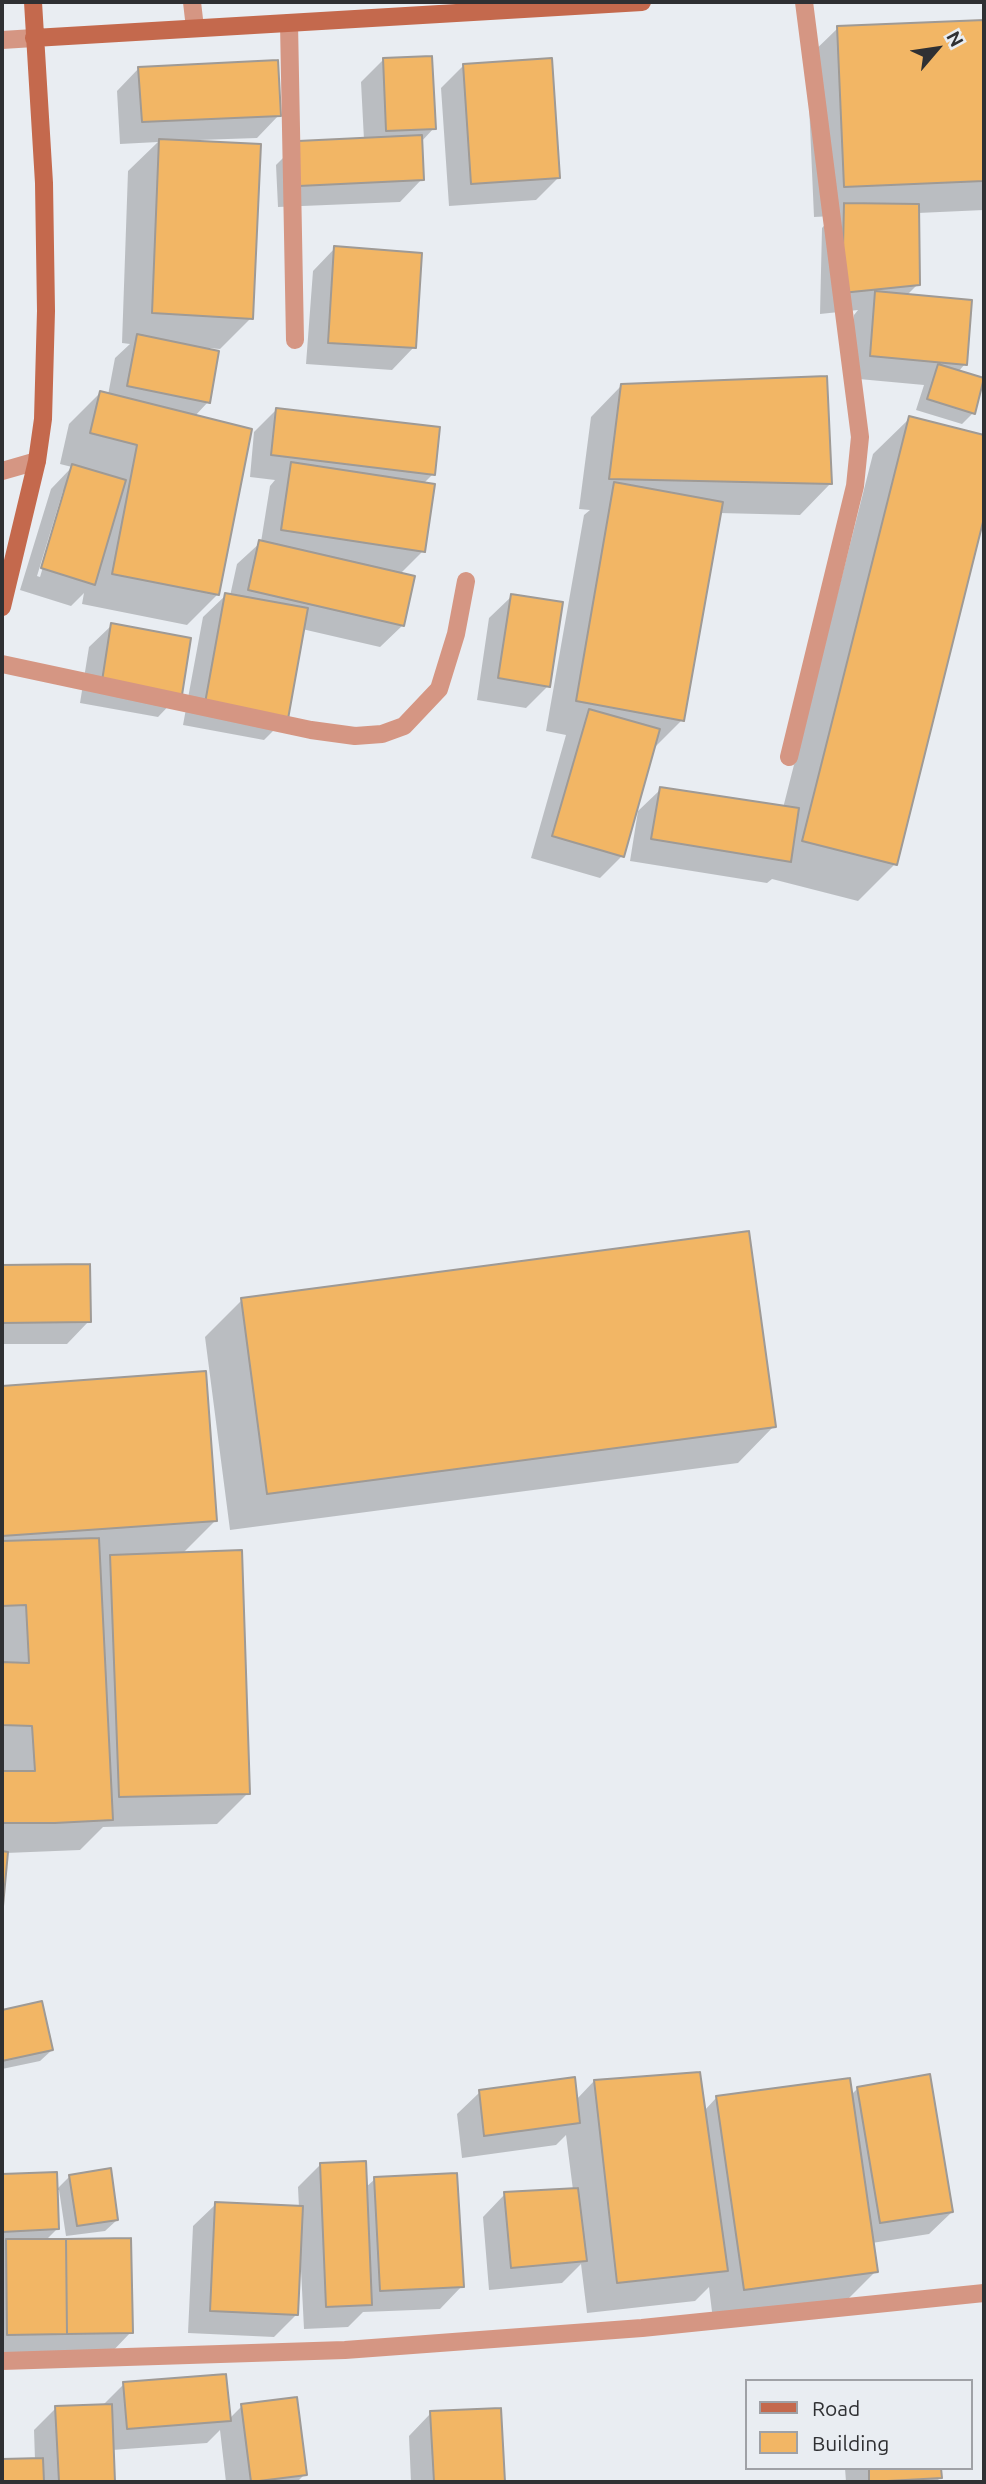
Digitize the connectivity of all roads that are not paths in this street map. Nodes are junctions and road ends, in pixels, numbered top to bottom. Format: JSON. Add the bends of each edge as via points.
{"nodes":[{"id":1,"x":33,"y":2,"type":"edge"},
{"id":2,"x":192,"y":2,"type":"edge"},
{"id":3,"x":642,"y":2,"type":"edge"},
{"id":4,"x":804,"y":2,"type":"edge"},
{"id":5,"x":289,"y":23,"type":"junction"},
{"id":6,"x":195,"y":28,"type":"junction"},
{"id":7,"x":34,"y":38,"type":"junction"},
{"id":8,"x":2,"y":40,"type":"edge"},
{"id":9,"x":295,"y":340,"type":"dead end"},
{"id":10,"x":37,"y":461,"type":"junction"},
{"id":11,"x":2,"y":471,"type":"edge"},
{"id":12,"x":466,"y":581,"type":"dead end"},
{"id":13,"x":2,"y":607,"type":"edge"},
{"id":14,"x":2,"y":664,"type":"edge"},
{"id":15,"x":789,"y":757,"type":"dead end"},
{"id":16,"x":984,"y":2293,"type":"edge"},
{"id":17,"x":2,"y":2361,"type":"edge"}],
"edges":[{"from":1,"to":7,"type":"street"},
{"from":2,"to":6,"type":"street"},
{"from":3,"to":5,"type":"street"},
{"from":4,"to":15,"type":"street","via":[[860,437],[855,486]]},
{"from":5,"to":6,"type":"street"},
{"from":5,"to":9,"type":"street"},
{"from":6,"to":7,"type":"street"},
{"from":7,"to":8,"type":"street"},
{"from":7,"to":10,"type":"street","via":[[44,183],[46,311]]},
{"from":10,"to":11,"type":"street"},
{"from":10,"to":13,"type":"street"},
{"from":12,"to":14,"type":"street","via":[[439,689],[404,726],[382,734],[310,730]]},
{"from":16,"to":17,"type":"street","via":[[642,2328],[358,2349]]}]}
